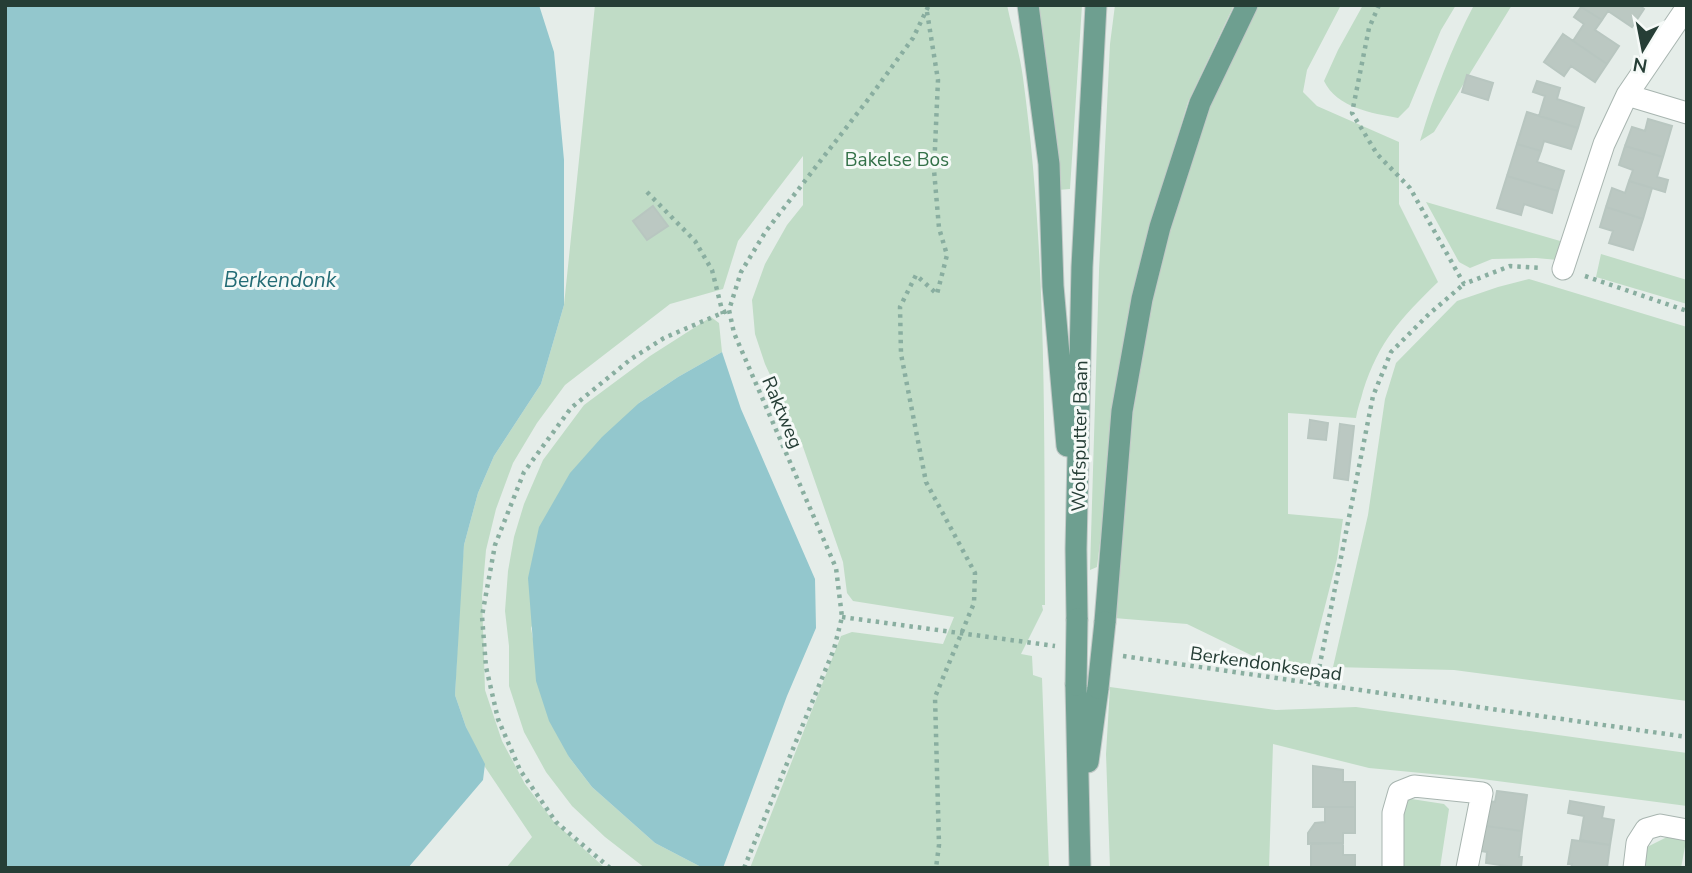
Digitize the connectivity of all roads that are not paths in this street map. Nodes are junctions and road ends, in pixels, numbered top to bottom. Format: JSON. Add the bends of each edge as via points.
{"nodes":[{"id":1,"x":1028,"y":5,"type":"edge"},
{"id":2,"x":1096,"y":5,"type":"edge"},
{"id":3,"x":1247,"y":5,"type":"edge"},
{"id":4,"x":1687,"y":7,"type":"edge"},
{"id":5,"x":1627,"y":95,"type":"junction"},
{"id":6,"x":1687,"y":113,"type":"edge"},
{"id":7,"x":1563,"y":269,"type":"road end"},
{"id":8,"x":1076,"y":549,"type":"junction"},
{"id":9,"x":1079,"y":826,"type":"junction"},
{"id":10,"x":1687,"y":830,"type":"edge"},
{"id":11,"x":1080,"y":868,"type":"edge"},
{"id":12,"x":1393,"y":868,"type":"edge"},
{"id":13,"x":1467,"y":868,"type":"edge"},
{"id":14,"x":1634,"y":868,"type":"edge"}],
"edges":[{"from":1,"to":8,"type":"main road","via":[[1049,164],[1054,286]]},
{"from":2,"to":8,"type":"main road","name":"Wolfsputter Baan","via":[[1082,267]]},
{"from":3,"to":9,"type":"main road","bridge":true,"via":[[1200,103],[1181,156],[1142,299],[1122,411],[1105,622]]},
{"from":4,"to":5,"type":"street"},
{"from":5,"to":6,"type":"street"},
{"from":5,"to":7,"type":"street","via":[[1604,144]]},
{"from":8,"to":9,"type":"main road","name":"Wolfsputter Baan","bridge":true},
{"from":9,"to":11,"type":"main road","name":"Wolfsputter Baan"},
{"from":10,"to":14,"type":"street","via":[[1660,825],[1646,829],[1637,843]]},
{"from":12,"to":13,"type":"street","via":[[1393,813],[1399,792],[1414,786],[1482,793]]}]}
